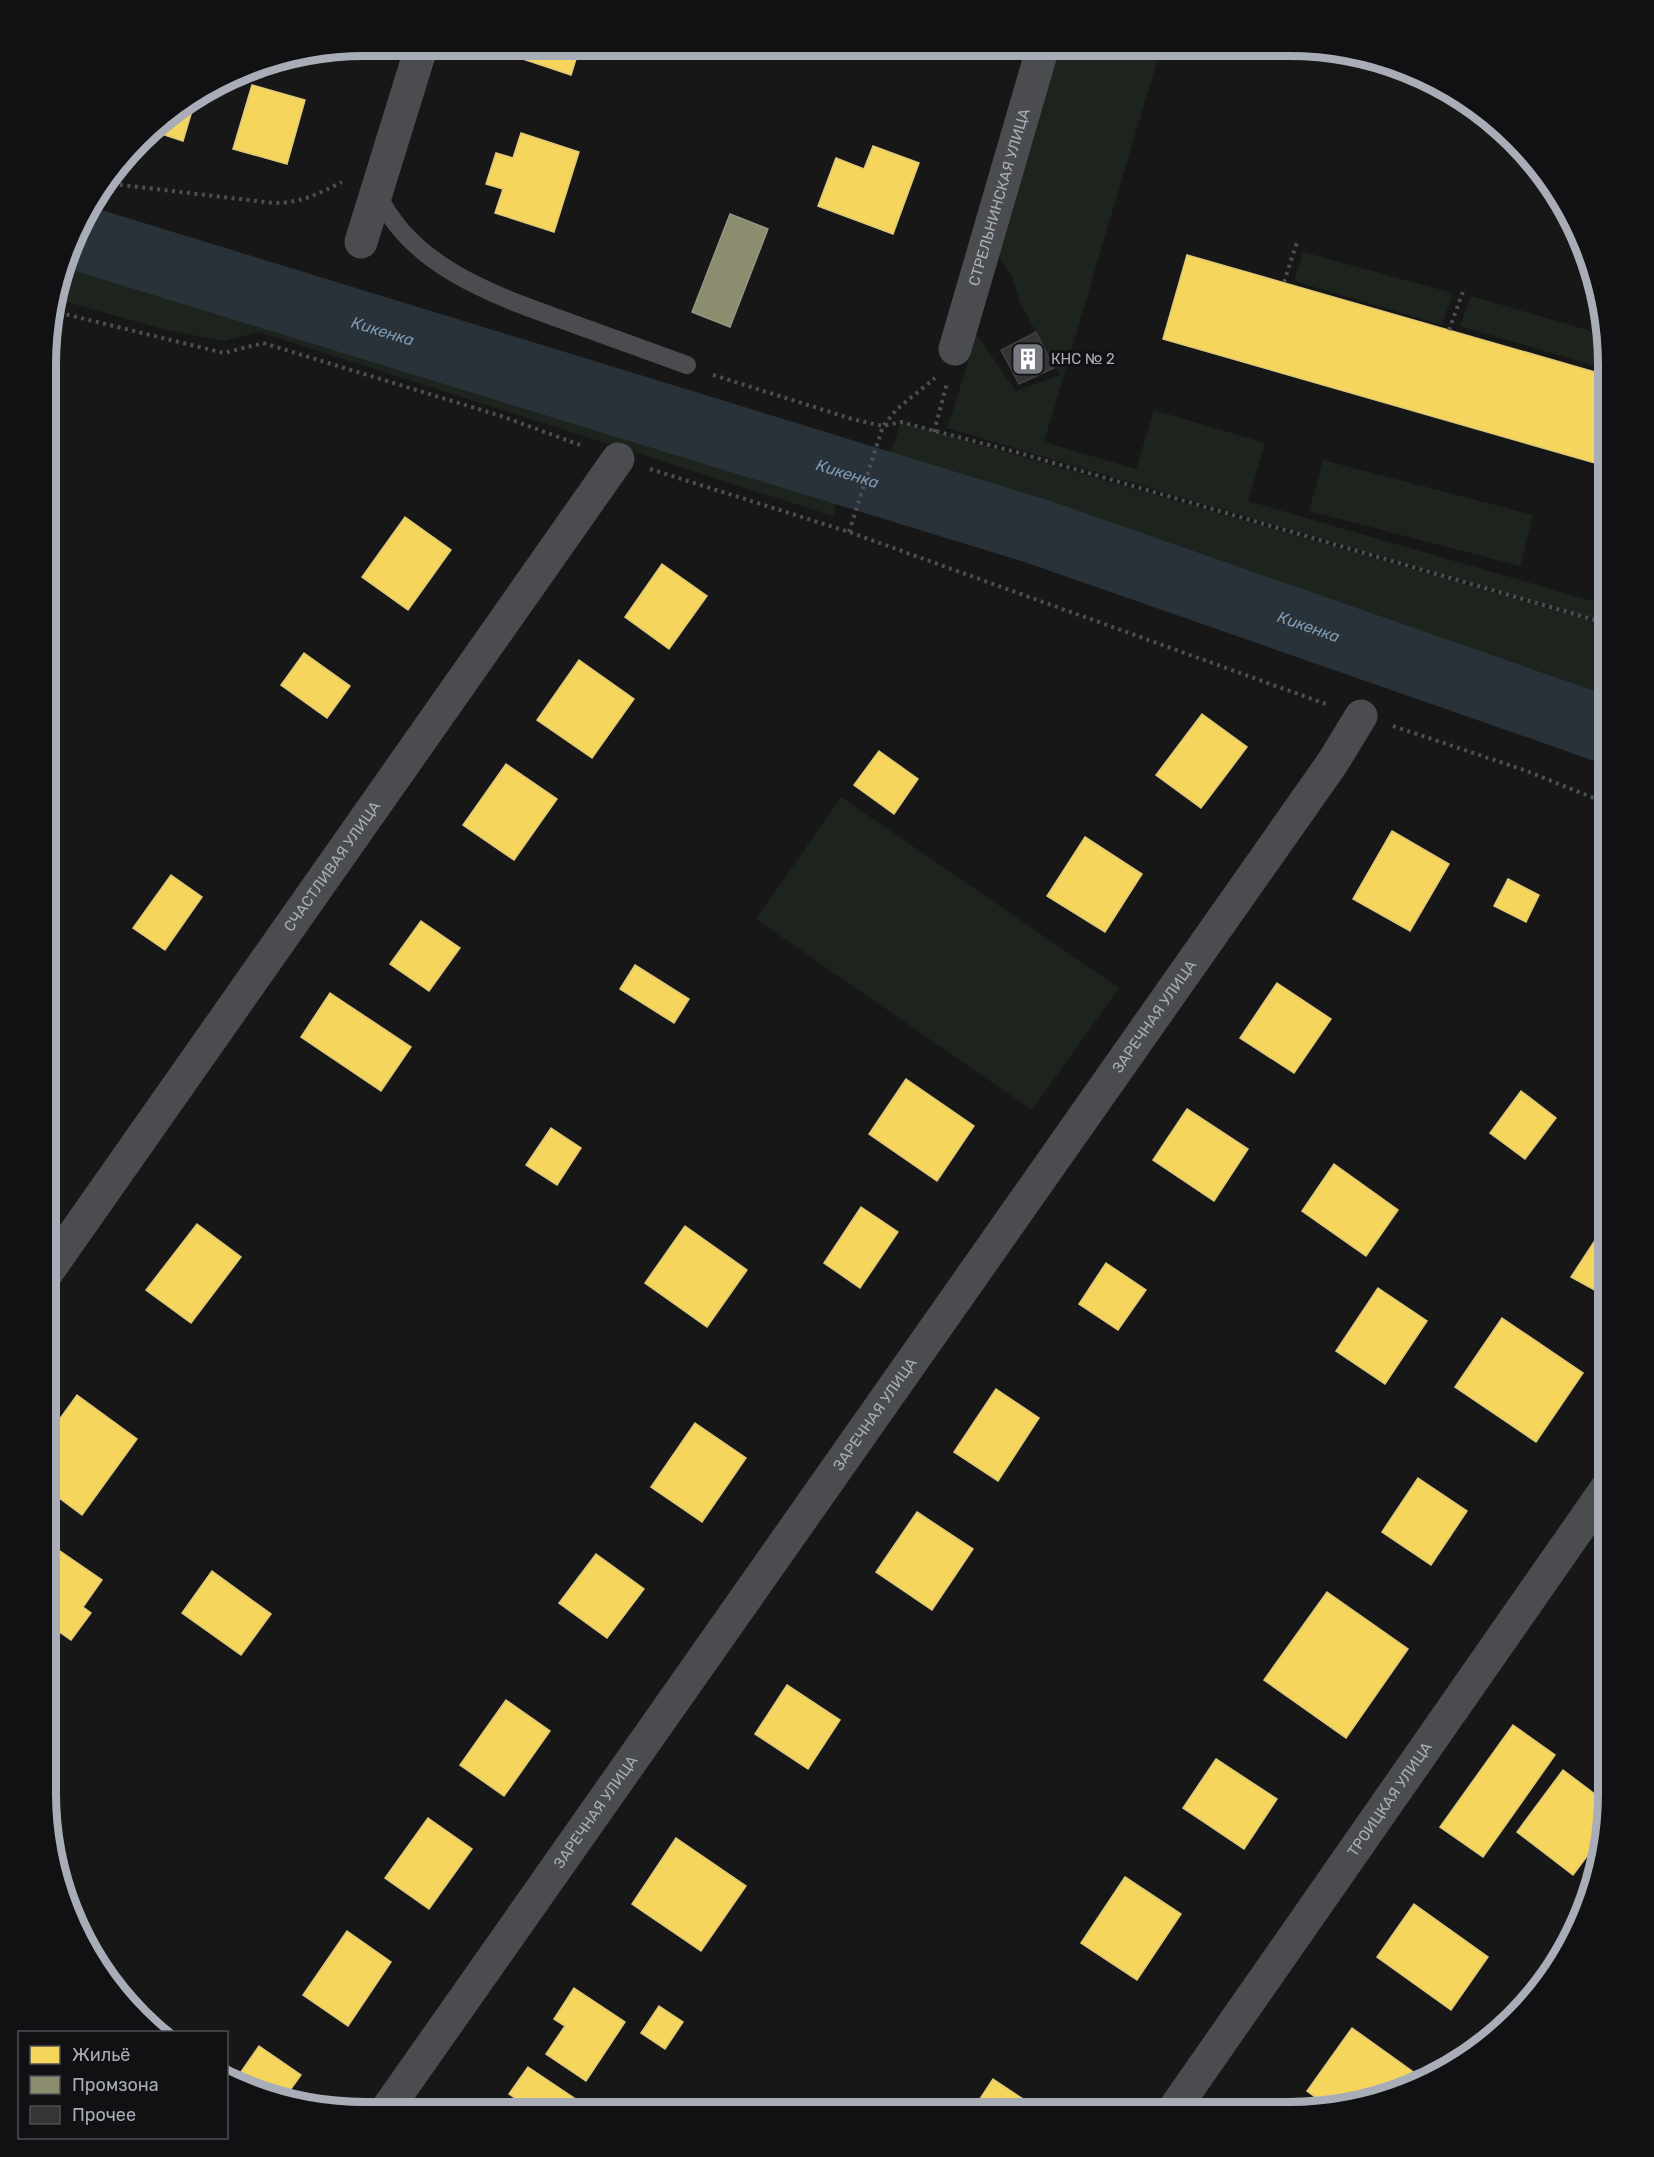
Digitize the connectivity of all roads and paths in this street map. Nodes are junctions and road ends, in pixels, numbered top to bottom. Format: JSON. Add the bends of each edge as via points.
{"nodes":[{"id":1,"x":419,"y":56,"type":"edge"},
{"id":2,"x":1040,"y":56,"type":"edge"},
{"id":3,"x":114,"y":184,"type":"edge"},
{"id":4,"x":328,"y":189,"type":"dead end"},
{"id":5,"x":376,"y":190,"type":"junction"},
{"id":6,"x":361,"y":242,"type":"dead end"},
{"id":7,"x":1297,"y":242,"type":"dead end"},
{"id":8,"x":1284,"y":282,"type":"dead end"},
{"id":9,"x":1464,"y":289,"type":"dead end"},
{"id":10,"x":60,"y":313,"type":"edge"},
{"id":11,"x":1449,"y":330,"type":"dead end"},
{"id":12,"x":953,"y":356,"type":"junction"},
{"id":13,"x":687,"y":365,"type":"joint"},
{"id":14,"x":883,"y":426,"type":"junction"},
{"id":15,"x":934,"y":432,"type":"junction"},
{"id":16,"x":618,"y":459,"type":"junction"},
{"id":17,"x":849,"y":532,"type":"junction"},
{"id":18,"x":1598,"y":621,"type":"edge"},
{"id":19,"x":1361,"y":716,"type":"junction"},
{"id":20,"x":1598,"y":800,"type":"edge"},
{"id":21,"x":56,"y":1260,"type":"edge"},
{"id":22,"x":1598,"y":1500,"type":"edge"},
{"id":23,"x":392,"y":2102,"type":"edge"},
{"id":24,"x":1179,"y":2102,"type":"edge"}],
"edges":[{"from":1,"to":5,"type":"street"},
{"from":2,"to":12,"type":"street","name":"СТРЕЛЬНИНСКАЯ УЛИЦА"},
{"from":3,"to":4,"type":"path","via":[[273,203],[295,203]]},
{"from":5,"to":6,"type":"street"},
{"from":5,"to":13,"type":"lane","via":[[384,208],[420,249],[468,281],[514,302]]},
{"from":7,"to":8,"type":"path"},
{"from":9,"to":11,"type":"path"},
{"from":10,"to":16,"type":"path","via":[[224,352],[263,343],[501,416]]},
{"from":12,"to":14,"type":"path"},
{"from":12,"to":15,"type":"path"},
{"from":13,"to":14,"type":"path","via":[[818,409]]},
{"from":14,"to":15,"type":"path","via":[[902,422]]},
{"from":14,"to":17,"type":"path"},
{"from":15,"to":18,"type":"path","via":[[1016,452]]},
{"from":16,"to":17,"type":"path"},
{"from":16,"to":21,"type":"street","name":"СЧАСТЛИВАЯ УЛИЦА"},
{"from":17,"to":19,"type":"path"},
{"from":19,"to":20,"type":"path","via":[[1524,770]]},
{"from":19,"to":23,"type":"street","name":"ЗАРЕЧНАЯ УЛИЦА","via":[[1333,762]]},
{"from":22,"to":24,"type":"street","name":"ТРОИЦКАЯ УЛИЦА"}]}
